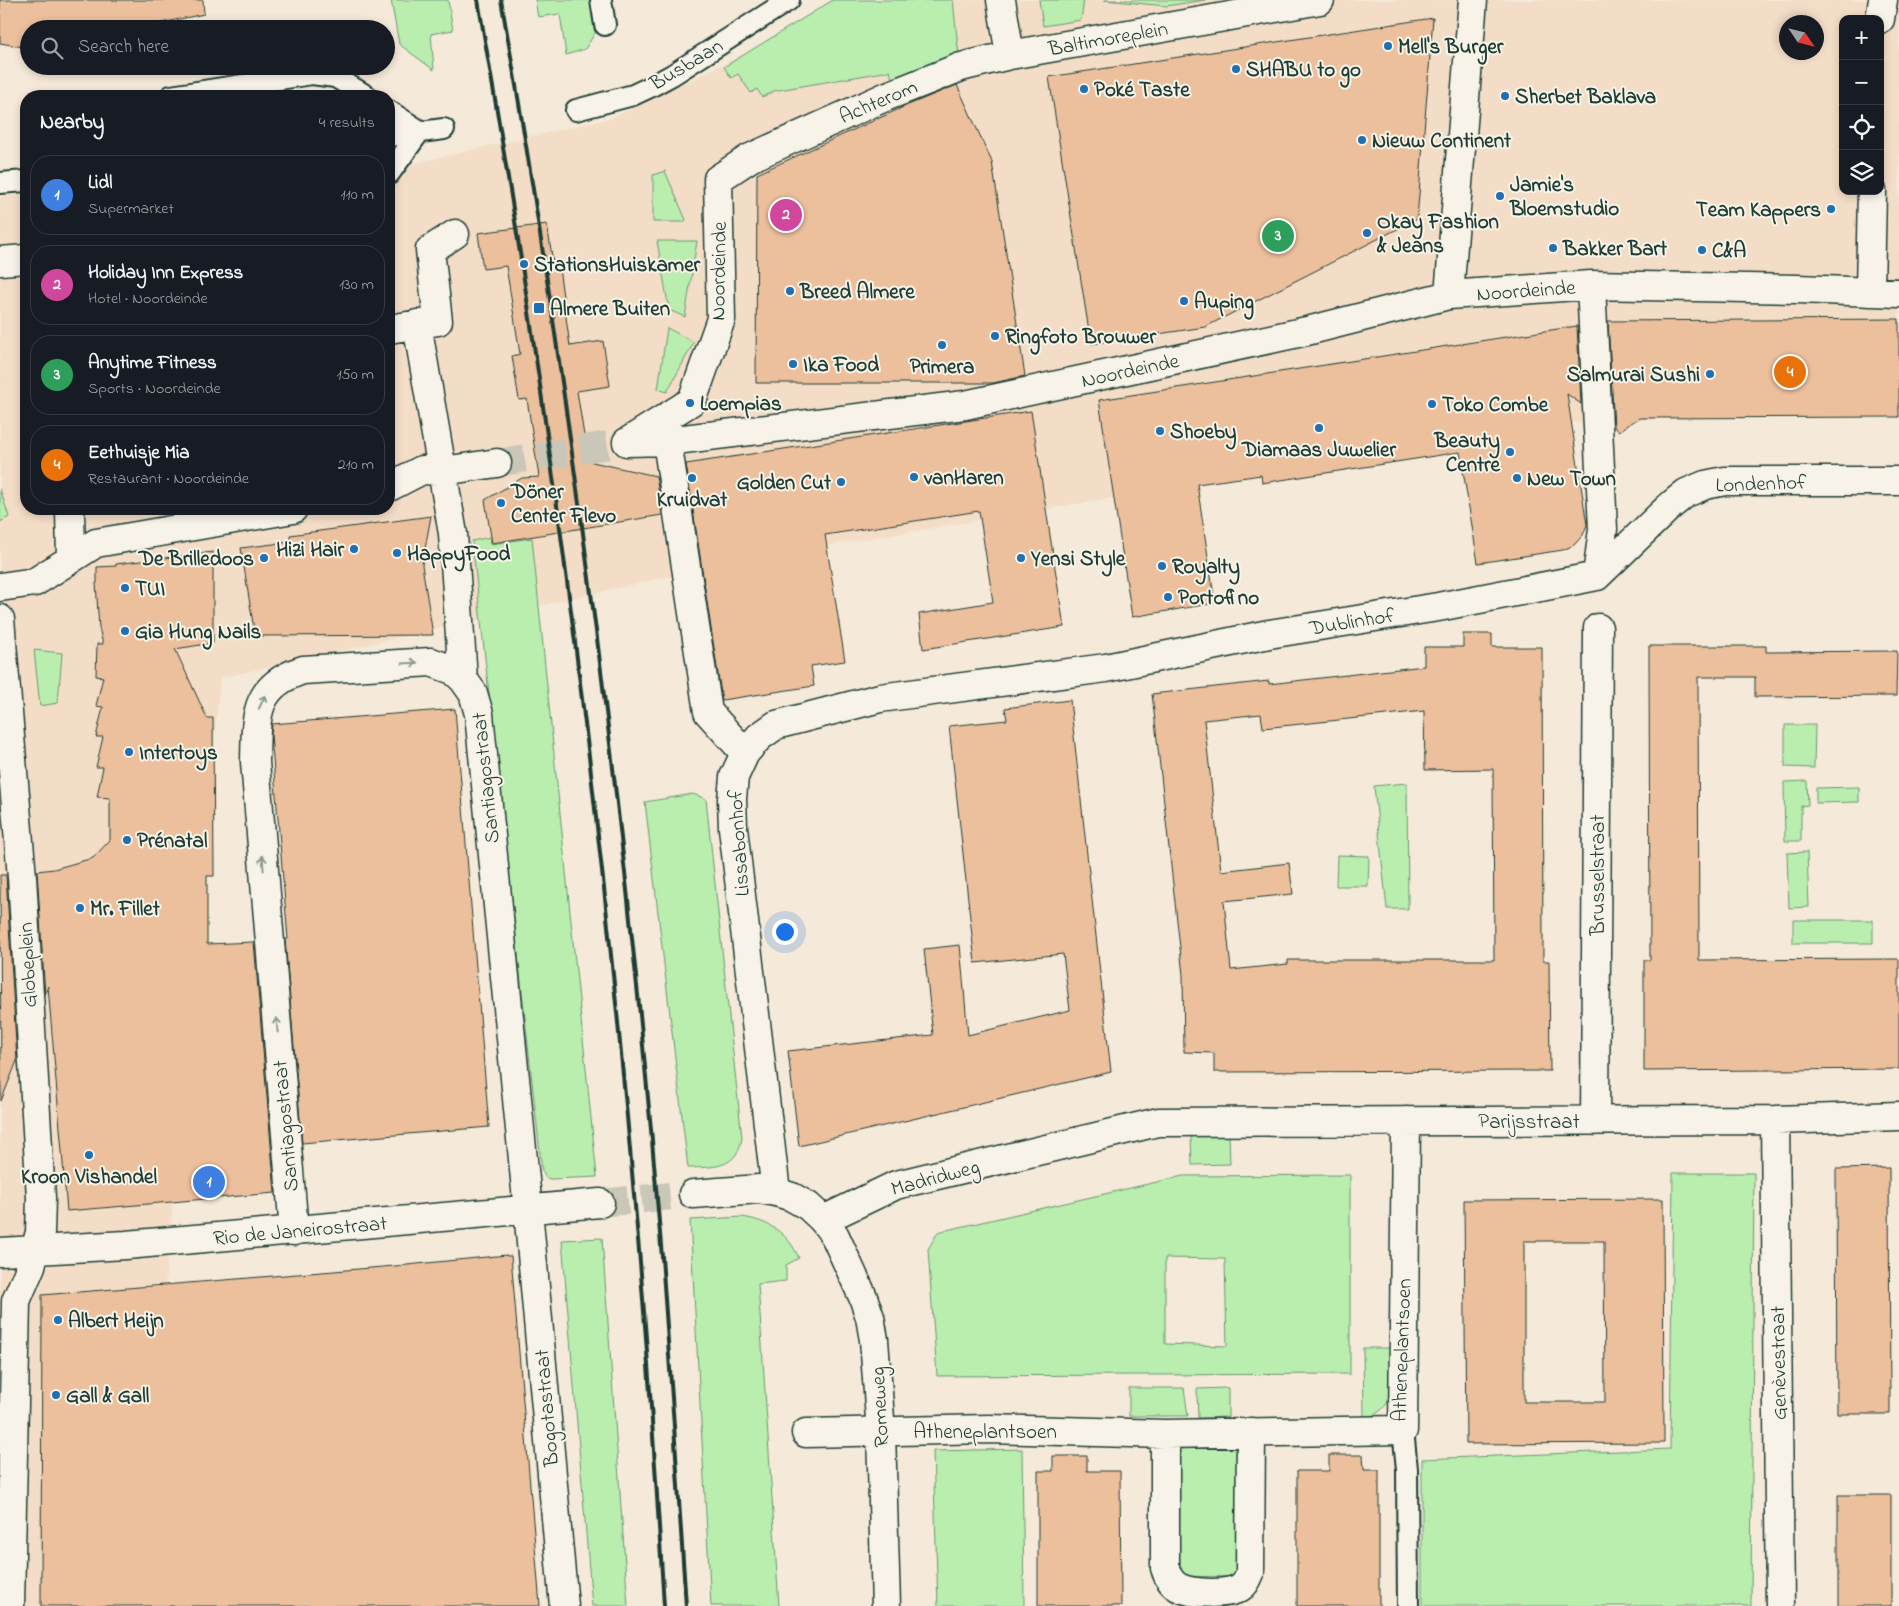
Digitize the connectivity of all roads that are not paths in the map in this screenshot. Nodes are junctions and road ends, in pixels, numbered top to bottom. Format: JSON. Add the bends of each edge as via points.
{"nodes":[{"id":1,"x":601,"y":0,"type":"edge"},
{"id":2,"x":789,"y":0,"type":"edge"},
{"id":3,"x":1001,"y":0,"type":"edge"},
{"id":4,"x":1320,"y":0,"type":"edge"},
{"id":5,"x":1474,"y":0,"type":"edge"},
{"id":6,"x":1884,"y":0,"type":"edge"},
{"id":7,"x":1881,"y":15,"type":"edge"},
{"id":8,"x":605,"y":25,"type":"dead end"},
{"id":9,"x":1010,"y":55,"type":"junction"},
{"id":10,"x":306,"y":75,"type":"edge"},
{"id":11,"x":320,"y":75,"type":"edge"},
{"id":12,"x":209,"y":90,"type":"edge"},
{"id":13,"x":357,"y":90,"type":"edge"},
{"id":14,"x":576,"y":110,"type":"dead end"},
{"id":15,"x":395,"y":115,"type":"edge"},
{"id":16,"x":444,"y":129,"type":"dead end"},
{"id":17,"x":420,"y":132,"type":"junction"},
{"id":18,"x":395,"y":135,"type":"edge"},
{"id":19,"x":750,"y":158,"type":"joint"},
{"id":20,"x":395,"y":166,"type":"edge"},
{"id":21,"x":20,"y":181,"type":"edge"},
{"id":22,"x":0,"y":183,"type":"edge"},
{"id":23,"x":1872,"y":195,"type":"edge"},
{"id":24,"x":455,"y":234,"type":"dead end"},
{"id":25,"x":20,"y":259,"type":"edge"},
{"id":26,"x":0,"y":261,"type":"edge"},
{"id":27,"x":1591,"y":285,"type":"junction"},
{"id":28,"x":1870,"y":292,"type":"junction"},
{"id":29,"x":1899,"y":293,"type":"edge"},
{"id":30,"x":1449,"y":295,"type":"junction"},
{"id":31,"x":417,"y":324,"type":"junction"},
{"id":32,"x":395,"y":328,"type":"edge"},
{"id":33,"x":667,"y":441,"type":"junction"},
{"id":34,"x":497,"y":463,"type":"tunnel mouth"},
{"id":35,"x":443,"y":471,"type":"junction"},
{"id":36,"x":1899,"y":481,"type":"edge"},
{"id":37,"x":395,"y":484,"type":"edge"},
{"id":38,"x":70,"y":515,"type":"edge"},
{"id":39,"x":258,"y":515,"type":"edge"},
{"id":40,"x":71,"y":559,"type":"junction"},
{"id":41,"x":1597,"y":576,"type":"junction"},
{"id":42,"x":0,"y":587,"type":"edge"},
{"id":43,"x":0,"y":620,"type":"edge"},
{"id":44,"x":1598,"y":628,"type":"dead end"},
{"id":45,"x":1106,"y":668,"type":"joint"},
{"id":46,"x":463,"y":679,"type":"junction"},
{"id":47,"x":745,"y":752,"type":"junction"},
{"id":48,"x":1899,"y":1116,"type":"edge"},
{"id":49,"x":1775,"y":1120,"type":"junction"},
{"id":50,"x":1406,"y":1121,"type":"junction"},
{"id":51,"x":1595,"y":1121,"type":"junction"},
{"id":52,"x":1158,"y":1122,"type":"joint"},
{"id":53,"x":776,"y":1192,"type":"junction"},
{"id":54,"x":693,"y":1194,"type":"tunnel mouth"},
{"id":55,"x":600,"y":1203,"type":"tunnel mouth"},
{"id":56,"x":528,"y":1210,"type":"junction"},
{"id":57,"x":823,"y":1220,"type":"junction"},
{"id":58,"x":294,"y":1231,"type":"junction"},
{"id":59,"x":35,"y":1250,"type":"junction"},
{"id":60,"x":0,"y":1252,"type":"edge"},
{"id":61,"x":1403,"y":1430,"type":"junction"},
{"id":62,"x":881,"y":1432,"type":"junction"},
{"id":63,"x":1251,"y":1432,"type":"junction"},
{"id":64,"x":806,"y":1433,"type":"dead end"},
{"id":65,"x":1165,"y":1434,"type":"junction"},
{"id":66,"x":10,"y":1606,"type":"edge"},
{"id":67,"x":564,"y":1606,"type":"edge"},
{"id":68,"x":886,"y":1606,"type":"edge"},
{"id":69,"x":1408,"y":1606,"type":"edge"},
{"id":70,"x":1780,"y":1606,"type":"edge"}],
"edges":[{"from":1,"to":8,"type":"lane"},
{"from":2,"to":14,"type":"lane","name":"Busbaan","via":[[650,87],[633,95]]},
{"from":3,"to":9,"type":"street"},
{"from":4,"to":9,"type":"street","name":"Baltimoreplein"},
{"from":5,"to":30,"type":"street"},
{"from":6,"to":7,"type":"street"},
{"from":9,"to":19,"type":"street","name":"Achterom","via":[[961,67],[885,97]]},
{"from":10,"to":12,"type":"lane"},
{"from":11,"to":13,"type":"lane","via":[[336,77]]},
{"from":15,"to":17,"type":"lane"},
{"from":16,"to":17,"type":"lane"},
{"from":17,"to":18,"type":"lane"},
{"from":17,"to":20,"type":"lane"},
{"from":19,"to":33,"type":"street","name":"Noordeinde","via":[[718,179],[721,320],[692,401],[627,442]]},
{"from":21,"to":22,"type":"lane"},
{"from":23,"to":28,"type":"street"},
{"from":24,"to":31,"type":"street","via":[[430,250],[438,321]]},
{"from":25,"to":26,"type":"street"},
{"from":27,"to":28,"type":"street","name":"Noordeinde"},
{"from":27,"to":30,"type":"street","name":"Noordeinde"},
{"from":27,"to":41,"type":"street","name":"Noordeinde","via":[[1603,529]]},
{"from":28,"to":29,"type":"street","name":"Noordeinde"},
{"from":30,"to":33,"type":"street","name":"Noordeinde","via":[[1307,331],[965,406]]},
{"from":31,"to":32,"type":"street"},
{"from":31,"to":35,"type":"street"},
{"from":33,"to":47,"type":"street","via":[[708,712]]},
{"from":34,"to":35,"type":"street"},
{"from":35,"to":37,"type":"street","via":[[422,470]]},
{"from":35,"to":46,"type":"street","via":[[453,534]]},
{"from":36,"to":41,"type":"street","name":"Londenhof","via":[[1725,481],[1705,485],[1670,506]]},
{"from":38,"to":40,"type":"street"},
{"from":39,"to":40,"type":"street","via":[[96,543]]},
{"from":40,"to":42,"type":"street","via":[[35,582]]},
{"from":41,"to":45,"type":"street","name":"Dublinhof","via":[[1438,607],[1269,634]]},
{"from":43,"to":59,"type":"street","name":"Globeplein","via":[[22,877],[41,1198],[40,1232]]},
{"from":44,"to":51,"type":"street","name":"Brusselstraat"},
{"from":45,"to":47,"type":"street","name":"Lissabonhof","via":[[880,698],[776,725]]},
{"from":46,"to":56,"type":"street","name":"Santiagostraat","via":[[473,693],[479,714]]},
{"from":58,"to":46,"type":"street","name":"Santiagostraat","one_way":true,"via":[[255,762],[256,715],[274,684],[288,674],[302,670],[431,662],[453,670]]},
{"from":47,"to":53,"type":"street","name":"Lissabonhof","via":[[734,777],[733,828]]},
{"from":48,"to":49,"type":"street","name":"Parijsstraat"},
{"from":49,"to":51,"type":"street","name":"Parijsstraat"},
{"from":49,"to":70,"type":"street","name":"Genèvestraat"},
{"from":50,"to":51,"type":"street","name":"Parijsstraat"},
{"from":50,"to":52,"type":"street","name":"Parijsstraat"},
{"from":50,"to":61,"type":"street","name":"Atheneplantsoen"},
{"from":52,"to":57,"type":"street","name":"Madridweg","via":[[896,1185]]},
{"from":53,"to":54,"type":"street"},
{"from":53,"to":57,"type":"street","via":[[808,1206]]},
{"from":55,"to":56,"type":"street","name":"Rio de Janeirostraat"},
{"from":56,"to":58,"type":"street","name":"Rio de Janeirostraat"},
{"from":56,"to":67,"type":"street","name":"Bogotastraat"},
{"from":57,"to":62,"type":"street","name":"Romeweg","via":[[834,1236],[870,1317]]},
{"from":58,"to":59,"type":"street","name":"Rio de Janeirostraat"},
{"from":59,"to":60,"type":"street","name":"Rio de Janeirostraat"},
{"from":59,"to":66,"type":"street","name":"Globeplein","via":[[16,1302]]},
{"from":61,"to":63,"type":"street","name":"Atheneplantsoen"},
{"from":61,"to":69,"type":"lane","via":[[1407,1469]]},
{"from":62,"to":64,"type":"street","name":"Atheneplantsoen"},
{"from":62,"to":65,"type":"street","name":"Atheneplantsoen","via":[[989,1429]]},
{"from":62,"to":68,"type":"street","name":"Romeweg"},
{"from":63,"to":65,"type":"street","name":"Atheneplantsoen"},
{"from":63,"to":65,"type":"street","via":[[1250,1573],[1237,1590],[1222,1593],[1178,1587],[1167,1575]]}]}
